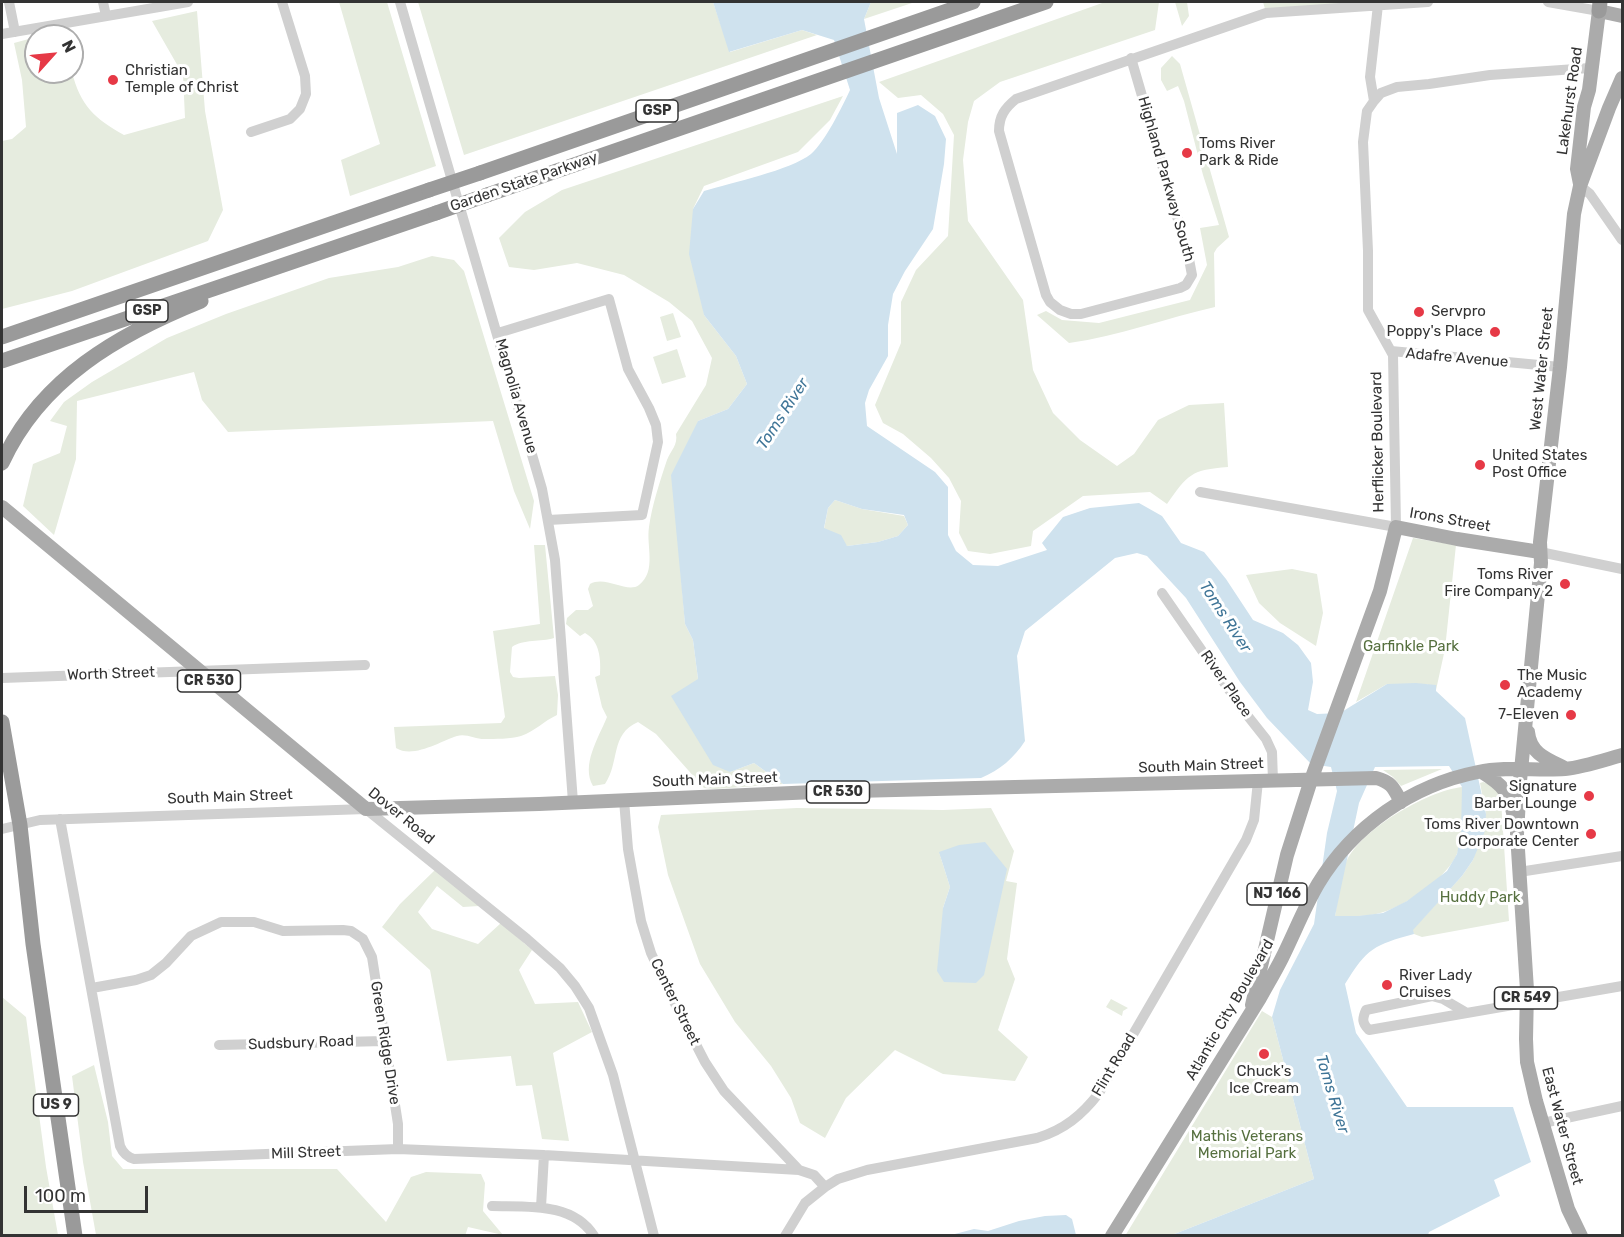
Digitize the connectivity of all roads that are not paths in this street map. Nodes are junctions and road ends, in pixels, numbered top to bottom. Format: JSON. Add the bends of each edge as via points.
{"nodes":[{"id":1,"x":9,"y":2,"type":"edge"},
{"id":2,"x":103,"y":2,"type":"edge"},
{"id":3,"x":188,"y":2,"type":"edge"},
{"id":4,"x":282,"y":2,"type":"edge"},
{"id":5,"x":400,"y":2,"type":"edge"},
{"id":6,"x":972,"y":2,"type":"edge"},
{"id":7,"x":1046,"y":2,"type":"edge"},
{"id":8,"x":1428,"y":2,"type":"edge"},
{"id":9,"x":1548,"y":2,"type":"edge"},
{"id":10,"x":1378,"y":5,"type":"junction"},
{"id":11,"x":1600,"y":6,"type":"edge"},
{"id":12,"x":105,"y":16,"type":"junction"},
{"id":13,"x":1623,"y":16,"type":"edge"},
{"id":14,"x":15,"y":32,"type":"junction"},
{"id":15,"x":2,"y":34,"type":"edge"},
{"id":16,"x":1131,"y":58,"type":"junction"},
{"id":17,"x":1590,"y":69,"type":"junction"},
{"id":18,"x":1621,"y":83,"type":"edge"},
{"id":19,"x":1374,"y":101,"type":"junction"},
{"id":20,"x":251,"y":132,"type":"dead end"},
{"id":21,"x":1580,"y":186,"type":"junction"},
{"id":22,"x":1623,"y":240,"type":"edge"},
{"id":23,"x":292,"y":262,"type":"junction"},
{"id":24,"x":498,"y":333,"type":"junction"},
{"id":25,"x":2,"y":337,"type":"edge"},
{"id":26,"x":1391,"y":351,"type":"junction"},
{"id":27,"x":2,"y":361,"type":"edge"},
{"id":28,"x":1560,"y":367,"type":"junction"},
{"id":29,"x":2,"y":463,"type":"edge"},
{"id":30,"x":1200,"y":492,"type":"dead end"},
{"id":31,"x":2,"y":507,"type":"edge"},
{"id":32,"x":548,"y":519,"type":"junction"},
{"id":33,"x":1396,"y":527,"type":"junction"},
{"id":34,"x":1540,"y":552,"type":"junction"},
{"id":35,"x":1623,"y":569,"type":"edge"},
{"id":36,"x":1162,"y":593,"type":"dead end"},
{"id":37,"x":365,"y":665,"type":"dead end"},
{"id":38,"x":197,"y":671,"type":"junction"},
{"id":39,"x":2,"y":678,"type":"edge"},
{"id":40,"x":1526,"y":718,"type":"junction"},
{"id":41,"x":2,"y":722,"type":"edge"},
{"id":42,"x":1623,"y":755,"type":"edge"},
{"id":43,"x":1566,"y":769,"type":"junction"},
{"id":44,"x":1522,"y":770,"type":"junction"},
{"id":45,"x":1480,"y":772,"type":"junction"},
{"id":46,"x":1313,"y":774,"type":"junction"},
{"id":47,"x":1258,"y":781,"type":"junction"},
{"id":48,"x":1273,"y":781,"type":"junction"},
{"id":49,"x":624,"y":800,"type":"junction"},
{"id":50,"x":573,"y":802,"type":"junction"},
{"id":51,"x":1401,"y":802,"type":"junction"},
{"id":52,"x":366,"y":809,"type":"junction"},
{"id":53,"x":60,"y":819,"type":"junction"},
{"id":54,"x":20,"y":825,"type":"junction"},
{"id":55,"x":2,"y":828,"type":"edge"},
{"id":56,"x":1517,"y":834,"type":"junction"},
{"id":57,"x":1623,"y":856,"type":"edge"},
{"id":58,"x":1519,"y":872,"type":"junction"},
{"id":59,"x":1623,"y":986,"type":"edge"},
{"id":60,"x":92,"y":988,"type":"junction"},
{"id":61,"x":1526,"y":1003,"type":"junction"},
{"id":62,"x":1251,"y":1010,"type":"junction"},
{"id":63,"x":1467,"y":1013,"type":"junction"},
{"id":64,"x":384,"y":1041,"type":"junction"},
{"id":65,"x":219,"y":1045,"type":"dead end"},
{"id":66,"x":1623,"y":1106,"type":"edge"},
{"id":67,"x":1543,"y":1123,"type":"junction"},
{"id":68,"x":398,"y":1149,"type":"junction"},
{"id":69,"x":544,"y":1155,"type":"junction"},
{"id":70,"x":636,"y":1160,"type":"junction"},
{"id":71,"x":799,"y":1170,"type":"junction"},
{"id":72,"x":825,"y":1186,"type":"junction"},
{"id":73,"x":492,"y":1206,"type":"dead end"},
{"id":74,"x":541,"y":1207,"type":"junction"},
{"id":75,"x":75,"y":1236,"type":"edge"},
{"id":76,"x":594,"y":1236,"type":"edge"},
{"id":77,"x":654,"y":1236,"type":"edge"},
{"id":78,"x":785,"y":1236,"type":"edge"},
{"id":79,"x":1112,"y":1236,"type":"edge"},
{"id":80,"x":1581,"y":1236,"type":"edge"}],
"edges":[{"from":1,"to":14,"type":"street"},
{"from":2,"to":12,"type":"street"},
{"from":3,"to":12,"type":"street"},
{"from":4,"to":20,"type":"street","via":[[305,76],[306,94],[290,120]]},
{"from":5,"to":24,"type":"street","name":"Magnolia Avenue"},
{"from":6,"to":25,"type":"highway","name":"Garden State Parkway","number":"GSP","bridge":true},
{"from":7,"to":23,"type":"highway","name":"Garden State Parkway","number":"GSP","bridge":true},
{"from":8,"to":10,"type":"street","name":"Highland Parkway South"},
{"from":9,"to":11,"type":"street"},
{"from":10,"to":16,"type":"street","name":"Highland Parkway South","via":[[1266,13]]},
{"from":10,"to":19,"type":"street","name":"Herflicker Boulevard","via":[[1370,77]]},
{"from":11,"to":13,"type":"main road"},
{"from":11,"to":17,"type":"main road","name":"Lakehurst Road"},
{"from":12,"to":14,"type":"street"},
{"from":14,"to":15,"type":"street"},
{"from":16,"to":16,"type":"street","name":"Highland Parkway South","via":[[1016,99],[1000,118],[999,131],[1046,295],[1060,310],[1071,314],[1180,288],[1192,275]]},
{"from":17,"to":19,"type":"street","via":[[1490,75],[1397,87],[1381,93]]},
{"from":17,"to":21,"type":"main road","name":"Lakehurst Road","via":[[1577,169]]},
{"from":18,"to":21,"type":"main road","name":"Lakehurst Road"},
{"from":19,"to":26,"type":"street","name":"Herflicker Boulevard","via":[[1367,111],[1363,142],[1368,310]]},
{"from":21,"to":22,"type":"street"},
{"from":21,"to":28,"type":"main road","name":"West Water Street"},
{"from":23,"to":27,"type":"highway","name":"Garden State Parkway","number":"GSP"},
{"from":23,"to":29,"type":"highway","via":[[271,277],[161,319],[90,359],[36,406]]},
{"from":24,"to":32,"type":"street","name":"Magnolia Avenue"},
{"from":24,"to":32,"type":"street","via":[[609,299],[628,369],[656,425],[658,442],[642,515]]},
{"from":26,"to":28,"type":"street","name":"Adafre Avenue"},
{"from":26,"to":33,"type":"street","name":"Herflicker Boulevard"},
{"from":28,"to":34,"type":"main road","name":"West Water Street"},
{"from":30,"to":33,"type":"street","name":"Irons Street"},
{"from":31,"to":38,"type":"main road","name":"Dover Road","number":"CR 530"},
{"from":32,"to":50,"type":"street","name":"Magnolia Avenue","via":[[555,560]]},
{"from":33,"to":34,"type":"main road","name":"Irons Street"},
{"from":33,"to":46,"type":"main road","name":"Herflicker Boulevard","number":"NJ 166","via":[[1380,591]]},
{"from":34,"to":35,"type":"street","name":"Irons Street"},
{"from":34,"to":40,"type":"main road","name":"West Water Street"},
{"from":36,"to":48,"type":"street","name":"River Place","via":[[1266,739],[1272,752]]},
{"from":37,"to":38,"type":"street","name":"Worth Street"},
{"from":38,"to":39,"type":"street","name":"Worth Street"},
{"from":38,"to":52,"type":"main road","name":"Dover Road","number":"CR 530"},
{"from":40,"to":43,"type":"main road","via":[[1528,738],[1537,753]]},
{"from":40,"to":44,"type":"main road","name":"West Water Street"},
{"from":41,"to":54,"type":"highway","number":"US 9"},
{"from":42,"to":43,"type":"main road","number":"NJ 166"},
{"from":43,"to":44,"type":"main road","number":"NJ 166"},
{"from":44,"to":45,"type":"main road","name":"Atlantic City Boulevard","number":"NJ 166"},
{"from":44,"to":56,"type":"main road","name":"East Water Street","number":"CR 549"},
{"from":45,"to":51,"type":"main road","name":"Atlantic City Boulevard","number":"NJ 166","via":[[1454,777]]},
{"from":45,"to":56,"type":"main road","via":[[1504,788]]},
{"from":46,"to":48,"type":"main road","name":"South Main Street","number":"CR 530"},
{"from":46,"to":51,"type":"main road","name":"South Main Street","number":"CR 530","via":[[1327,779],[1386,781]]},
{"from":46,"to":62,"type":"main road","name":"Herflicker Boulevard","number":"NJ 166","via":[[1284,866]]},
{"from":47,"to":48,"type":"main road","name":"South Main Street","number":"CR 530"},
{"from":47,"to":49,"type":"main road","name":"South Main Street","number":"CR 530"},
{"from":47,"to":72,"type":"street","name":"Flint Road","via":[[1254,820],[1246,840],[1086,1109],[1062,1128],[1037,1138],[867,1170]]},
{"from":49,"to":50,"type":"main road","name":"South Main Street","number":"CR 530"},
{"from":49,"to":71,"type":"street","name":"Center Street","via":[[641,921],[668,990],[724,1091]]},
{"from":50,"to":52,"type":"main road","name":"South Main Street","number":"CR 530"},
{"from":51,"to":62,"type":"main road","name":"Atlantic City Boulevard","number":"NJ 166","via":[[1364,828],[1338,856],[1314,891],[1282,959]]},
{"from":52,"to":53,"type":"street","name":"South Main Street"},
{"from":52,"to":70,"type":"street","name":"Dover Road","via":[[527,939],[575,986],[599,1035]]},
{"from":53,"to":54,"type":"street","name":"South Main Street"},
{"from":53,"to":60,"type":"street","name":"Mill Street"},
{"from":54,"to":55,"type":"street","name":"South Main Street"},
{"from":54,"to":75,"type":"highway","number":"US 9"},
{"from":56,"to":58,"type":"main road","name":"East Water Street","number":"CR 549"},
{"from":57,"to":58,"type":"street"},
{"from":58,"to":61,"type":"main road","name":"East Water Street","number":"CR 549"},
{"from":59,"to":61,"type":"street"},
{"from":60,"to":64,"type":"street","name":"Green Ridge Drive","via":[[151,975],[191,936],[221,922],[254,922],[283,932],[351,931],[363,939],[372,957]]},
{"from":60,"to":68,"type":"street","name":"Mill Street","via":[[120,1146],[130,1158]]},
{"from":61,"to":63,"type":"street"},
{"from":61,"to":67,"type":"main road","name":"East Water Street","number":"CR 549","via":[[1527,1062]]},
{"from":62,"to":79,"type":"main road","name":"Atlantic City Boulevard","number":"NJ 166"},
{"from":63,"to":63,"type":"street","via":[[1432,996],[1366,1010],[1363,1018],[1369,1030]]},
{"from":64,"to":65,"type":"street","name":"Sudsbury Road"},
{"from":64,"to":68,"type":"street","name":"Green Ridge Drive","via":[[398,1124]]},
{"from":66,"to":67,"type":"street"},
{"from":67,"to":80,"type":"main road","name":"East Water Street","number":"CR 549","via":[[1568,1209]]},
{"from":68,"to":69,"type":"street","name":"Mill Street"},
{"from":69,"to":70,"type":"street","name":"Mill Street"},
{"from":69,"to":74,"type":"street"},
{"from":70,"to":71,"type":"street","name":"Mill Street"},
{"from":70,"to":77,"type":"street","name":"Dover Road"},
{"from":71,"to":72,"type":"street","name":"Mill Street","via":[[814,1175]]},
{"from":72,"to":78,"type":"street","name":"Flint Road","via":[[805,1203]]},
{"from":73,"to":74,"type":"street"},
{"from":74,"to":76,"type":"street","via":[[578,1218]]}]}
